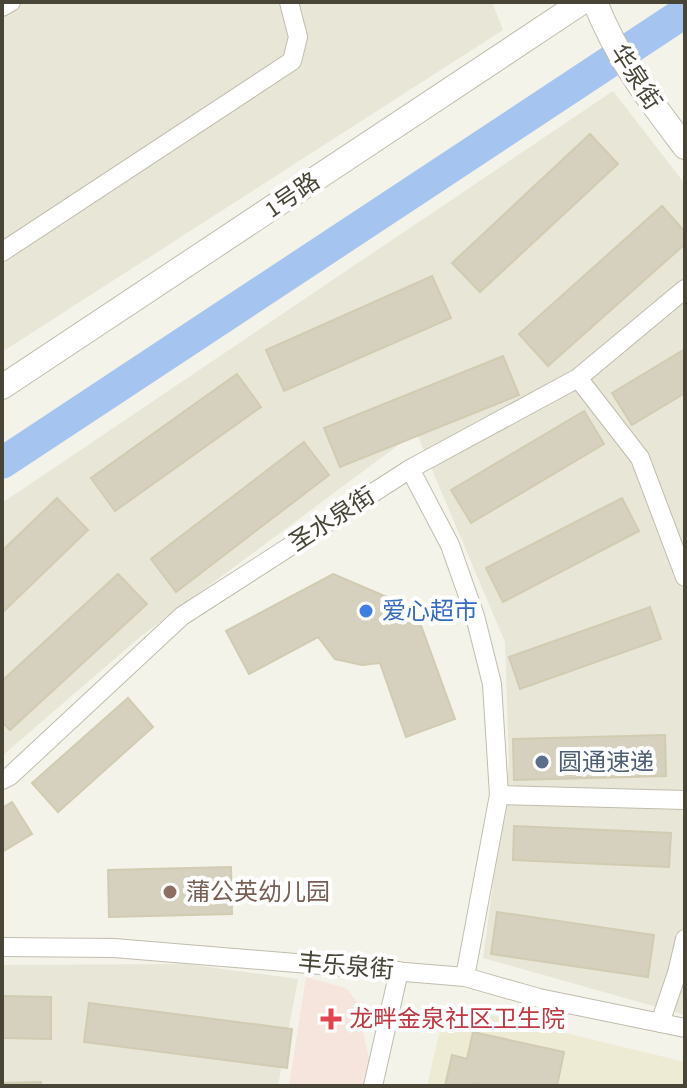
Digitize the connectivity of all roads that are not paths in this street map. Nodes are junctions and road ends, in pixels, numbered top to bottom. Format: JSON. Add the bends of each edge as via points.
{"nodes":[{"id":1,"x":11,"y":2,"type":"edge"},
{"id":2,"x":289,"y":2,"type":"edge"},
{"id":3,"x":582,"y":2,"type":"edge"},
{"id":4,"x":595,"y":2,"type":"edge"},
{"id":5,"x":2,"y":7,"type":"edge"},
{"id":6,"x":685,"y":147,"type":"edge"},
{"id":7,"x":2,"y":252,"type":"edge"},
{"id":8,"x":685,"y":289,"type":"edge"},
{"id":9,"x":578,"y":378,"type":"junction"},
{"id":10,"x":2,"y":387,"type":"edge"},
{"id":11,"x":410,"y":469,"type":"junction"},
{"id":12,"x":685,"y":577,"type":"edge"},
{"id":13,"x":2,"y":780,"type":"edge"},
{"id":14,"x":499,"y":795,"type":"junction"},
{"id":15,"x":685,"y":800,"type":"edge"},
{"id":16,"x":685,"y":939,"type":"edge"},
{"id":17,"x":2,"y":947,"type":"edge"},
{"id":18,"x":399,"y":971,"type":"junction"},
{"id":19,"x":465,"y":977,"type":"junction"},
{"id":20,"x":660,"y":1023,"type":"junction"},
{"id":21,"x":685,"y":1028,"type":"edge"},
{"id":22,"x":373,"y":1086,"type":"edge"}],
"edges":[{"from":1,"to":5,"type":"street"},
{"from":2,"to":7,"type":"street","via":[[298,37],[292,61]]},
{"from":3,"to":10,"type":"street","name":"1号路"},
{"from":4,"to":6,"type":"street","name":"华泉街","via":[[635,82]]},
{"from":8,"to":9,"type":"street","name":"圣水泉街"},
{"from":9,"to":11,"type":"street","name":"圣水泉街"},
{"from":9,"to":12,"type":"street","via":[[640,458]]},
{"from":11,"to":13,"type":"street","name":"圣水泉街","via":[[182,616]]},
{"from":11,"to":14,"type":"street","via":[[450,545],[475,616],[492,684]]},
{"from":14,"to":15,"type":"street"},
{"from":14,"to":19,"type":"street"},
{"from":16,"to":20,"type":"street"},
{"from":17,"to":18,"type":"street","name":"丰乐泉街","via":[[114,948]]},
{"from":18,"to":19,"type":"street","name":"丰乐泉街"},
{"from":18,"to":22,"type":"street"},
{"from":19,"to":20,"type":"street","name":"丰乐泉街"},
{"from":20,"to":21,"type":"street","name":"丰乐泉街"}]}
